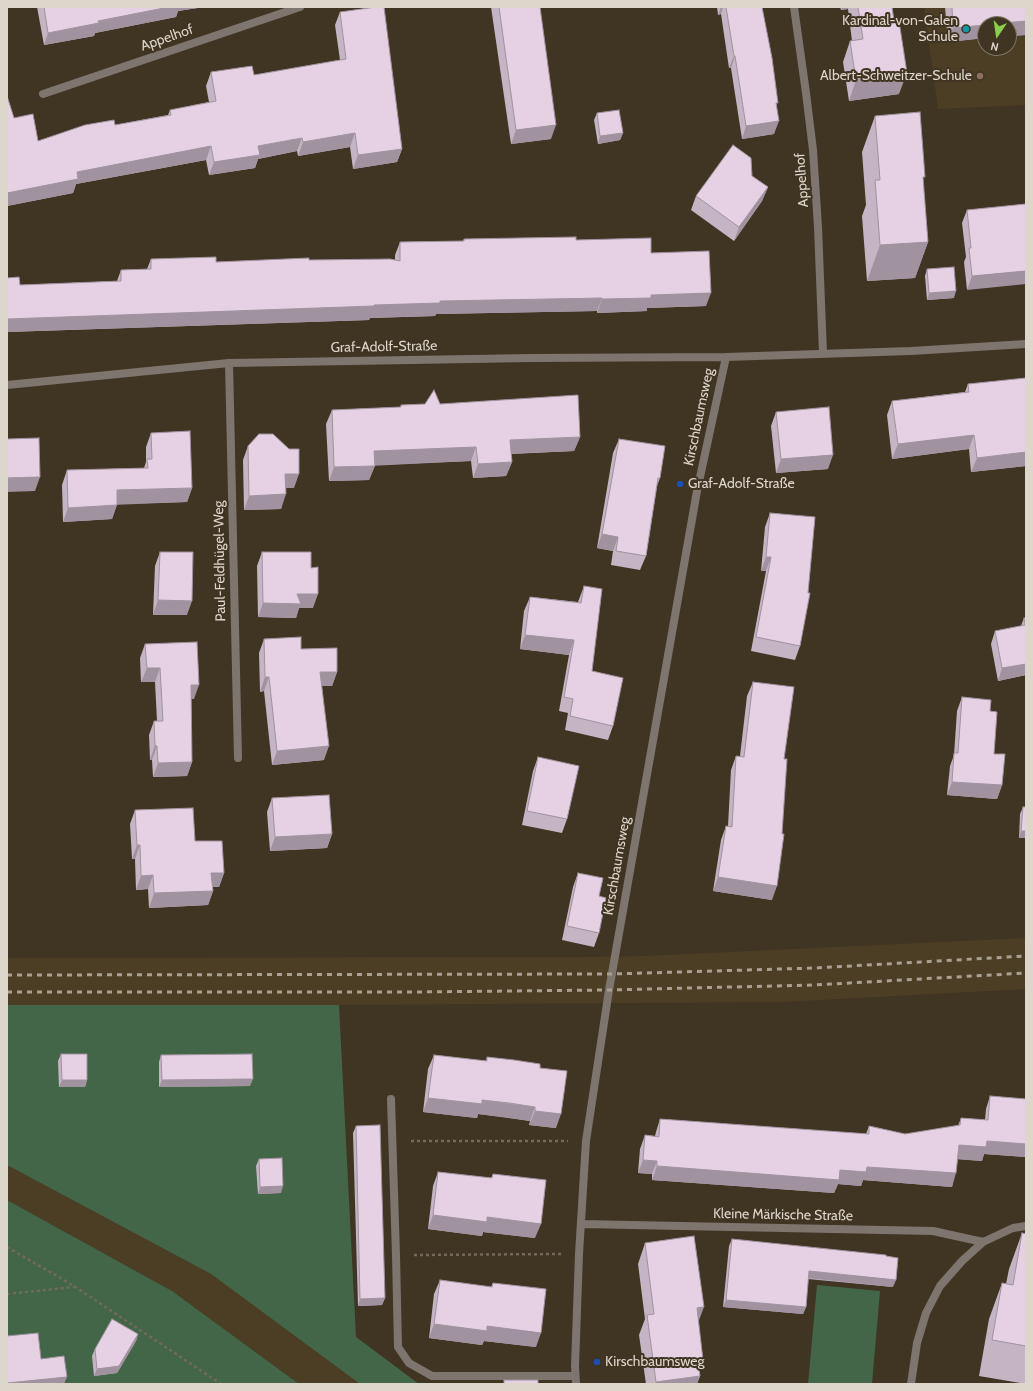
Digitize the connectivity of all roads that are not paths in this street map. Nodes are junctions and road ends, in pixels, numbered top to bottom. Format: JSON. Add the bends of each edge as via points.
{"nodes":[{"id":1,"x":300,"y":7,"type":"edge"},
{"id":2,"x":794,"y":7,"type":"edge"},
{"id":3,"x":43,"y":94,"type":"dead end"},
{"id":4,"x":1026,"y":344,"type":"edge"},
{"id":5,"x":823,"y":353,"type":"junction"},
{"id":6,"x":726,"y":357,"type":"junction"},
{"id":7,"x":228,"y":363,"type":"junction"},
{"id":8,"x":7,"y":385,"type":"edge"},
{"id":9,"x":238,"y":758,"type":"dead end"},
{"id":10,"x":391,"y":1099,"type":"dead end"},
{"id":11,"x":581,"y":1224,"type":"junction"},
{"id":12,"x":1026,"y":1226,"type":"edge"},
{"id":13,"x":983,"y":1242,"type":"junction"},
{"id":14,"x":576,"y":1380,"type":"edge"},
{"id":15,"x":911,"y":1384,"type":"edge"}],
"edges":[{"from":1,"to":3,"type":"street","name":"Appelhof"},
{"from":2,"to":5,"type":"street","name":"Appelhof","via":[[813,150]]},
{"from":4,"to":5,"type":"street","name":"Graf-Adolf-Straße"},
{"from":5,"to":6,"type":"street","name":"Graf-Adolf-Straße"},
{"from":6,"to":7,"type":"street","name":"Graf-Adolf-Straße"},
{"from":6,"to":11,"type":"street","name":"Kirschbaumsweg","via":[[692,514],[611,974],[586,1141]]},
{"from":7,"to":8,"type":"street","name":"Graf-Adolf-Straße"},
{"from":7,"to":9,"type":"street","name":"Paul-Feldhügel-Weg"},
{"from":10,"to":14,"type":"street","via":[[398,1347],[409,1363],[432,1376]]},
{"from":11,"to":13,"type":"street","name":"Kleine Märkische Straße","via":[[933,1231]]},
{"from":11,"to":14,"type":"street","name":"Kirschbaumsweg"},
{"from":12,"to":13,"type":"street","via":[[1013,1228]]},
{"from":13,"to":15,"type":"street","via":[[940,1286],[926,1313],[917,1342]]}]}
